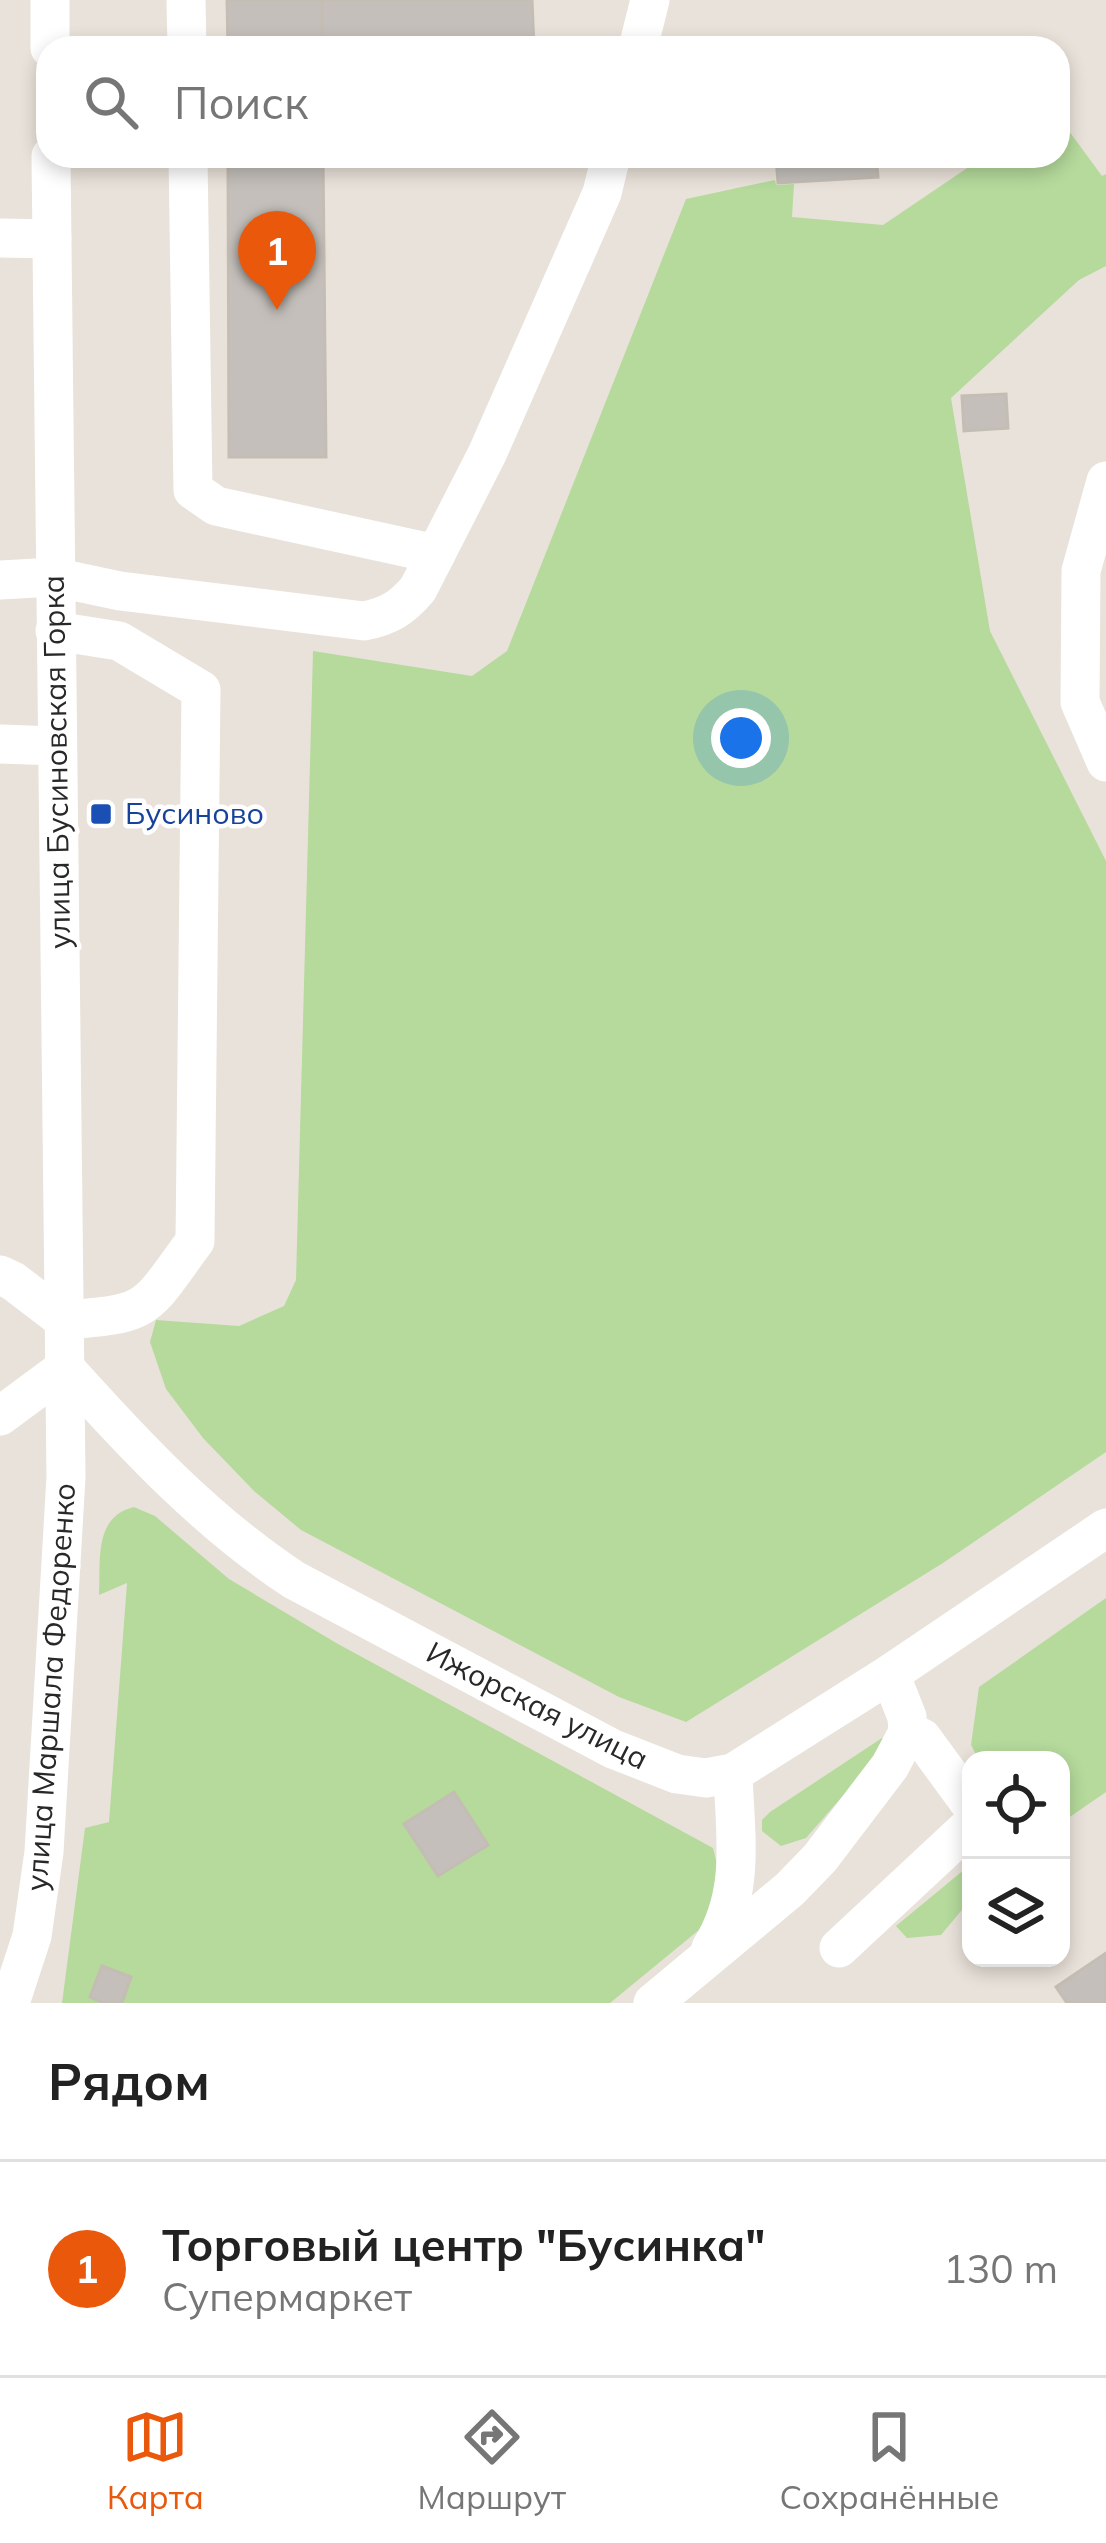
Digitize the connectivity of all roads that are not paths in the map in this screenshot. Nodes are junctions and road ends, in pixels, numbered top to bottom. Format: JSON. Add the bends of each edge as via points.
{"nodes":[{"id":1,"x":50,"y":0,"type":"edge"},
{"id":2,"x":186,"y":0,"type":"edge"},
{"id":3,"x":650,"y":0,"type":"edge"},
{"id":4,"x":50,"y":36,"type":"edge"},
{"id":5,"x":187,"y":36,"type":"edge"},
{"id":6,"x":641,"y":36,"type":"edge"},
{"id":7,"x":51,"y":168,"type":"edge"},
{"id":8,"x":188,"y":168,"type":"edge"},
{"id":9,"x":608,"y":168,"type":"edge"},
{"id":10,"x":0,"y":238,"type":"edge"},
{"id":11,"x":52,"y":239,"type":"junction"},
{"id":12,"x":1106,"y":481,"type":"edge"},
{"id":13,"x":436,"y":554,"type":"junction"},
{"id":14,"x":54,"y":577,"type":"junction"},
{"id":15,"x":0,"y":580,"type":"edge"},
{"id":16,"x":55,"y":632,"type":"junction"},
{"id":17,"x":0,"y":744,"type":"edge"},
{"id":18,"x":56,"y":746,"type":"junction"},
{"id":19,"x":1106,"y":762,"type":"edge"},
{"id":20,"x":0,"y":1275,"type":"edge"},
{"id":21,"x":64,"y":1320,"type":"junction"},
{"id":22,"x":65,"y":1368,"type":"junction"},
{"id":23,"x":0,"y":1416,"type":"edge"},
{"id":24,"x":1106,"y":1528,"type":"edge"},
{"id":25,"x":890,"y":1674,"type":"junction"},
{"id":26,"x":908,"y":1732,"type":"junction"},
{"id":27,"x":733,"y":1773,"type":"junction"},
{"id":28,"x":962,"y":1793,"type":"edge"},
{"id":29,"x":962,"y":1834,"type":"edge"},
{"id":30,"x":839,"y":1948,"type":"dead end"},
{"id":31,"x":703,"y":1960,"type":"junction"},
{"id":32,"x":10,"y":2003,"type":"edge"},
{"id":33,"x":653,"y":2003,"type":"edge"}],
"edges":[{"from":1,"to":4,"type":"street"},
{"from":2,"to":5,"type":"street"},
{"from":3,"to":6,"type":"street"},
{"from":7,"to":11,"type":"street","name":"улица Бусиновская Горка"},
{"from":8,"to":13,"type":"street","via":[[194,490],[216,506]]},
{"from":9,"to":13,"type":"street"},
{"from":10,"to":11,"type":"street"},
{"from":11,"to":14,"type":"street","name":"улица Бусиновская Горка"},
{"from":12,"to":19,"type":"street","via":[[1081,571],[1080,702]]},
{"from":13,"to":14,"type":"street","via":[[403,606],[364,620]]},
{"from":14,"to":15,"type":"street"},
{"from":14,"to":16,"type":"street","name":"улица Бусиновская Горка"},
{"from":16,"to":18,"type":"street","name":"улица Бусиновская Горка"},
{"from":16,"to":21,"type":"street","via":[[119,641],[201,690],[195,1241],[147,1305],[124,1316]]},
{"from":17,"to":18,"type":"street"},
{"from":18,"to":21,"type":"street","name":"улица Бусиновская Горка"},
{"from":20,"to":21,"type":"street"},
{"from":21,"to":22,"type":"street","name":"улица Бусиновская Горка"},
{"from":22,"to":23,"type":"street"},
{"from":22,"to":27,"type":"street","name":"Ижорская улица","via":[[219,1526],[294,1580],[613,1749],[677,1774]]},
{"from":22,"to":32,"type":"street","name":"улица Маршала Федоренко","via":[[64,1531],[44,1852],[32,1936]]},
{"from":24,"to":25,"type":"street"},
{"from":25,"to":26,"type":"street"},
{"from":25,"to":27,"type":"street"},
{"from":26,"to":28,"type":"street","via":[[922,1738]]},
{"from":26,"to":31,"type":"street","via":[[820,1858]]},
{"from":27,"to":31,"type":"street","via":[[734,1895]]},
{"from":29,"to":30,"type":"street"},
{"from":31,"to":33,"type":"street"}]}
